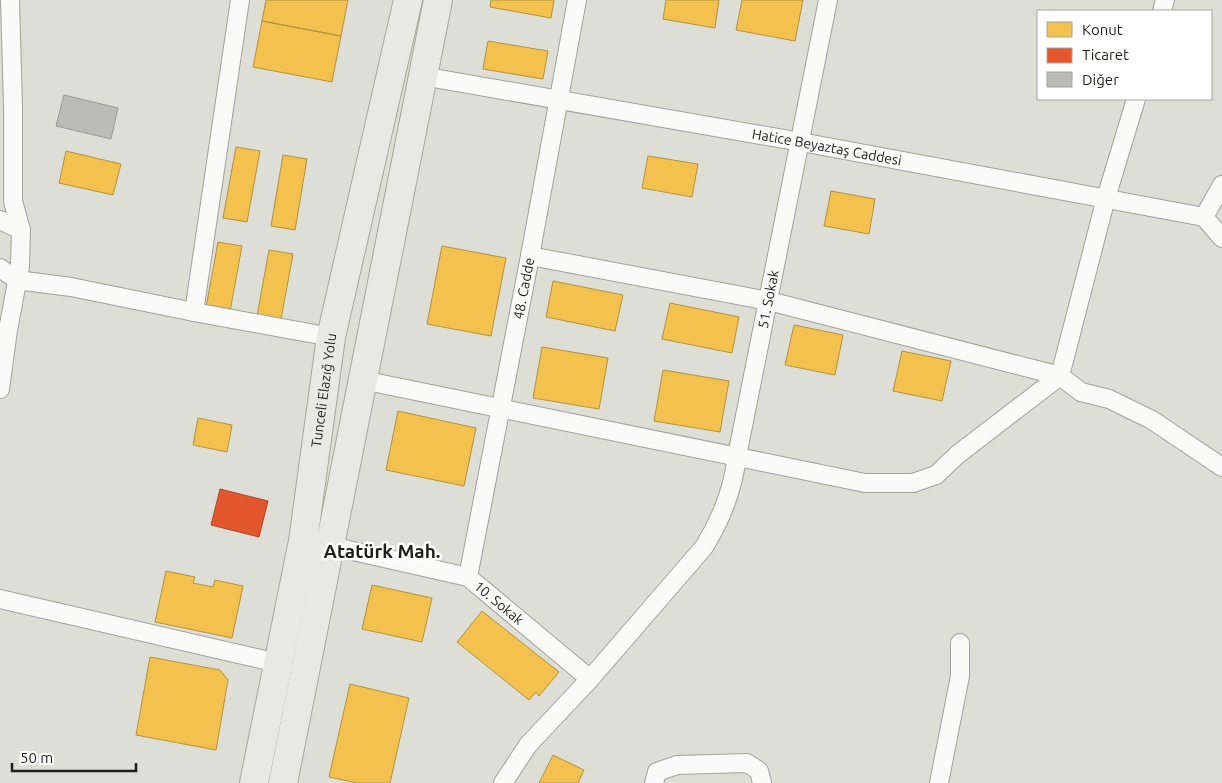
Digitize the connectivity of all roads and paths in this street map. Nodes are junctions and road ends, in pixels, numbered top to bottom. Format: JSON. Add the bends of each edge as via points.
{"nodes":[{"id":1,"x":10,"y":0,"type":"edge"},
{"id":2,"x":240,"y":0,"type":"edge"},
{"id":3,"x":408,"y":0,"type":"edge"},
{"id":4,"x":438,"y":0,"type":"edge"},
{"id":5,"x":577,"y":0,"type":"edge"},
{"id":6,"x":828,"y":0,"type":"edge"},
{"id":7,"x":422,"y":76,"type":"junction"},
{"id":8,"x":559,"y":99,"type":"junction"},
{"id":9,"x":1136,"y":100,"type":"edge"},
{"id":10,"x":801,"y":142,"type":"junction"},
{"id":11,"x":1222,"y":185,"type":"edge"},
{"id":12,"x":1106,"y":198,"type":"junction"},
{"id":13,"x":1204,"y":217,"type":"junction"},
{"id":14,"x":0,"y":220,"type":"edge"},
{"id":15,"x":21,"y":230,"type":"junction"},
{"id":16,"x":1222,"y":238,"type":"edge"},
{"id":17,"x":530,"y":256,"type":"junction"},
{"id":18,"x":0,"y":268,"type":"edge"},
{"id":19,"x":17,"y":280,"type":"junction"},
{"id":20,"x":769,"y":302,"type":"junction"},
{"id":21,"x":194,"y":312,"type":"junction"},
{"id":22,"x":331,"y":337,"type":"junction"},
{"id":23,"x":1060,"y":376,"type":"junction"},
{"id":24,"x":362,"y":380,"type":"junction"},
{"id":25,"x":0,"y":389,"type":"edge"},
{"id":26,"x":500,"y":409,"type":"junction"},
{"id":27,"x":737,"y":456,"type":"junction"},
{"id":28,"x":1222,"y":467,"type":"edge"},
{"id":29,"x":316,"y":543,"type":"junction"},
{"id":30,"x":468,"y":577,"type":"junction"},
{"id":31,"x":0,"y":599,"type":"edge"},
{"id":32,"x":960,"y":642,"type":"dead end"},
{"id":33,"x":278,"y":663,"type":"junction"},
{"id":34,"x":590,"y":679,"type":"junction"},
{"id":35,"x":254,"y":783,"type":"edge"},
{"id":36,"x":283,"y":783,"type":"edge"},
{"id":37,"x":503,"y":783,"type":"edge"},
{"id":38,"x":654,"y":783,"type":"edge"},
{"id":39,"x":762,"y":783,"type":"edge"},
{"id":40,"x":939,"y":783,"type":"edge"}],
"edges":[{"from":1,"to":15,"type":"street","via":[[13,201]]},
{"from":2,"to":21,"type":"street"},
{"from":3,"to":22,"type":"main road","name":"Tunceli Elazığ Yolu"},
{"from":4,"to":7,"type":"main road","name":"Tunceli Elazığ Yolu"},
{"from":5,"to":8,"type":"street","name":"48. Cadde"},
{"from":6,"to":10,"type":"street","name":"51. Sokak"},
{"from":7,"to":8,"type":"street","name":"Hatice Beyaztaş Caddesi"},
{"from":7,"to":24,"type":"main road","name":"Tunceli Elazığ Yolu"},
{"from":8,"to":10,"type":"street","name":"Hatice Beyaztaş Caddesi"},
{"from":8,"to":17,"type":"street","name":"48. Cadde"},
{"from":9,"to":12,"type":"street"},
{"from":10,"to":12,"type":"street","name":"Hatice Beyaztaş Caddesi"},
{"from":10,"to":20,"type":"street","name":"51. Sokak"},
{"from":11,"to":13,"type":"street"},
{"from":12,"to":13,"type":"street","name":"Hatice Beyaztaş Caddesi"},
{"from":12,"to":23,"type":"street"},
{"from":13,"to":16,"type":"street"},
{"from":14,"to":15,"type":"street"},
{"from":15,"to":19,"type":"street"},
{"from":17,"to":20,"type":"street"},
{"from":17,"to":26,"type":"street","name":"48. Cadde"},
{"from":18,"to":19,"type":"street"},
{"from":19,"to":21,"type":"street","via":[[71,287]]},
{"from":19,"to":25,"type":"street"},
{"from":20,"to":23,"type":"street"},
{"from":20,"to":27,"type":"street","name":"51. Sokak"},
{"from":21,"to":22,"type":"street"},
{"from":22,"to":29,"type":"main road","name":"Tunceli Elazığ Yolu"},
{"from":23,"to":27,"type":"street","via":[[957,455],[936,475],[913,483],[865,483]]},
{"from":23,"to":28,"type":"street","via":[[1081,392],[1109,399],[1152,420]]},
{"from":24,"to":26,"type":"street"},
{"from":24,"to":29,"type":"main road","name":"Tunceli Elazığ Yolu"},
{"from":26,"to":27,"type":"street"},
{"from":26,"to":30,"type":"street","name":"48. Cadde"},
{"from":27,"to":34,"type":"street","name":"51. Sokak","via":[[719,523],[704,547]]},
{"from":29,"to":30,"type":"street","name":"10. Sokak"},
{"from":29,"to":33,"type":"main road","name":"Tunceli Elazığ Yolu"},
{"from":29,"to":36,"type":"main road","name":"Tunceli Elazığ Yolu"},
{"from":30,"to":34,"type":"street","name":"10. Sokak"},
{"from":31,"to":33,"type":"street"},
{"from":32,"to":40,"type":"street","via":[[960,676]]},
{"from":33,"to":35,"type":"main road","name":"Tunceli Elazığ Yolu"},
{"from":34,"to":37,"type":"street","name":"51. Sokak","via":[[528,746]]},
{"from":38,"to":39,"type":"street","via":[[657,772],[677,765],[747,763],[759,771]]}]}
